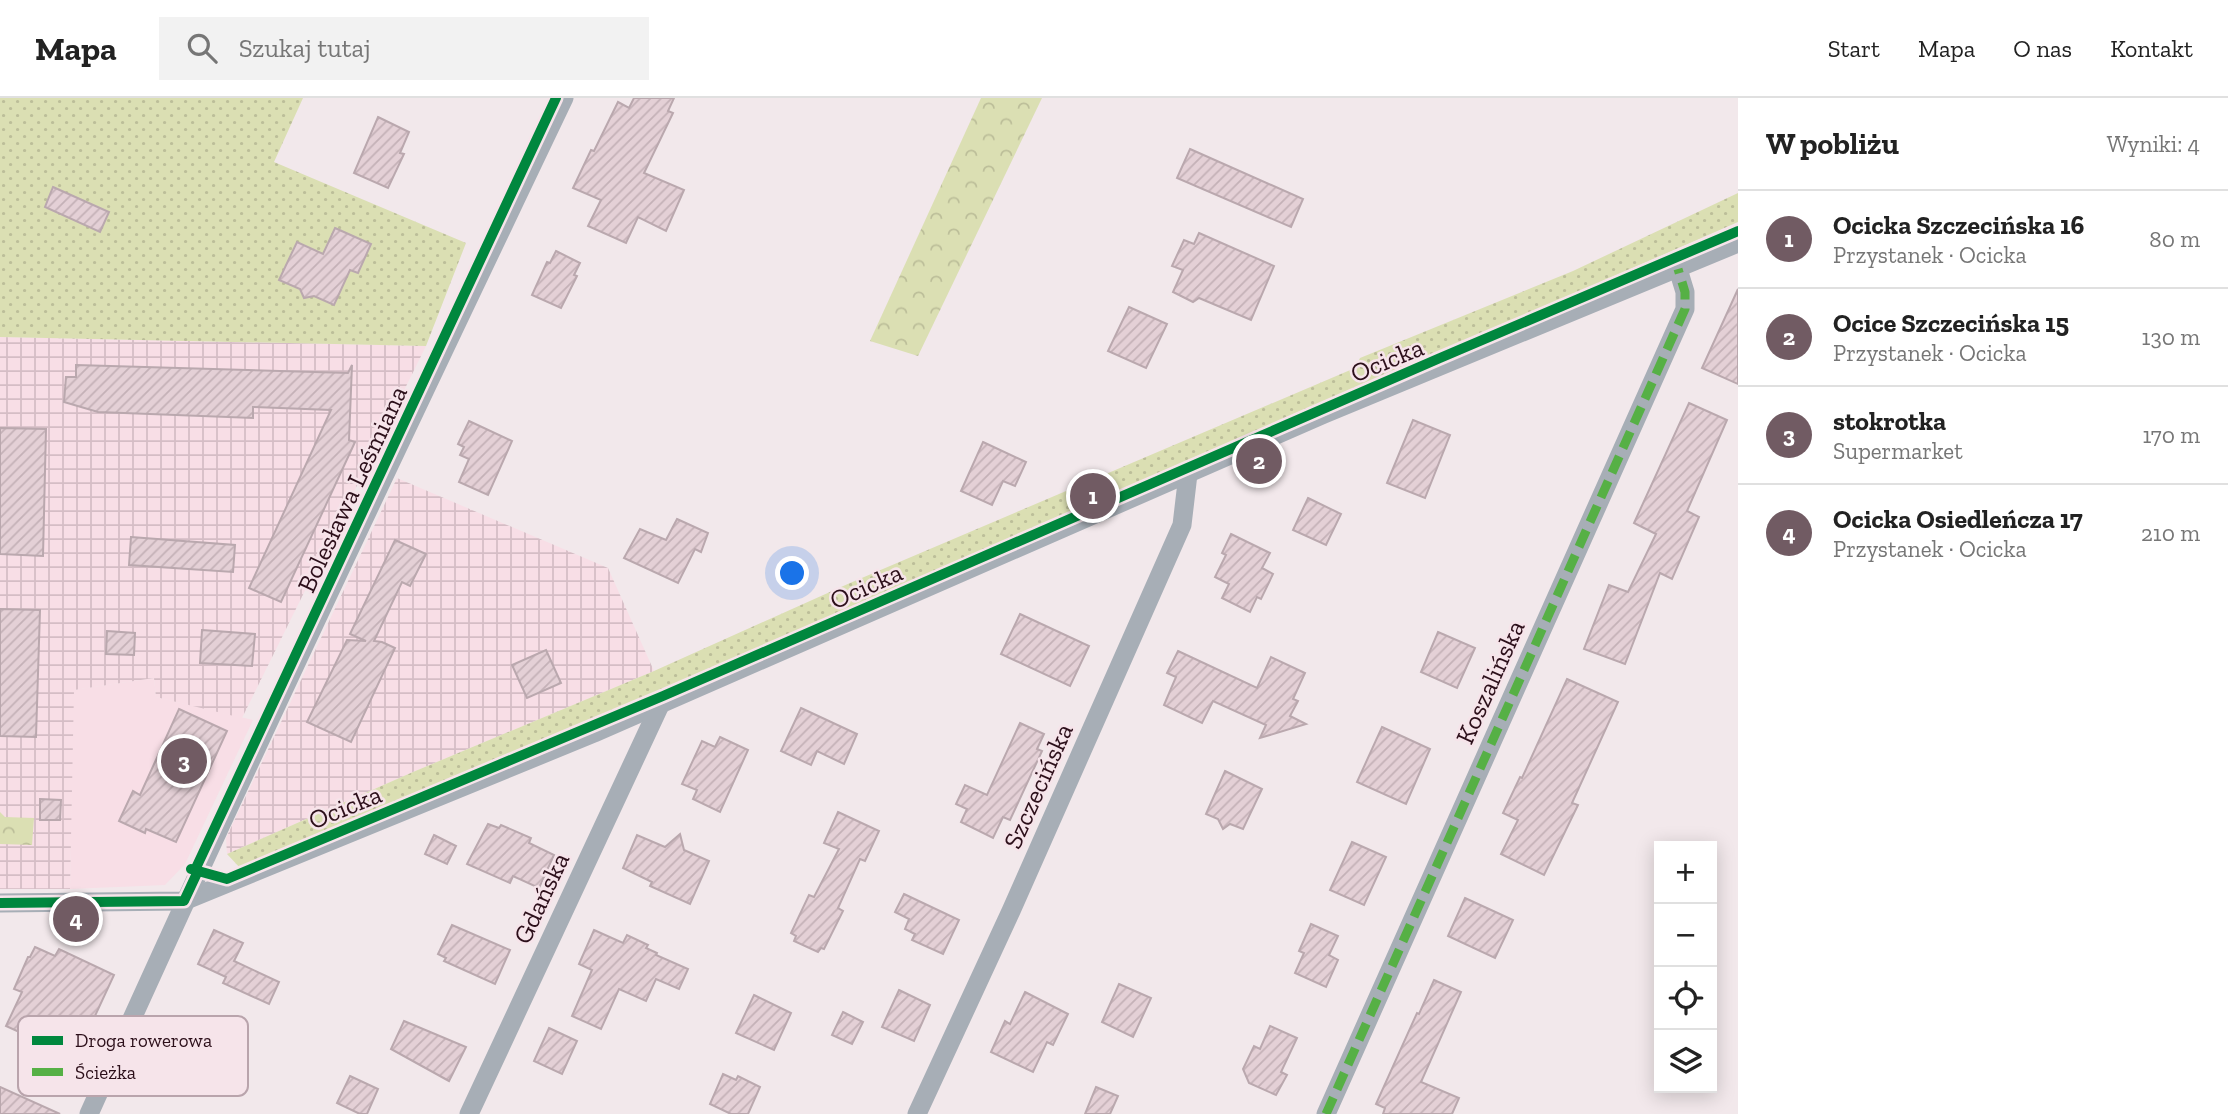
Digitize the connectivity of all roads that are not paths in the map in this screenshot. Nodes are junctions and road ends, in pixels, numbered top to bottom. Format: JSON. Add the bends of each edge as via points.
{"nodes":[{"id":1,"x":564,"y":98,"type":"edge"},
{"id":2,"x":1738,"y":243,"type":"edge"},
{"id":3,"x":1678,"y":269,"type":"junction"},
{"id":4,"x":1188,"y":474,"type":"junction"},
{"id":5,"x":660,"y":705,"type":"junction"},
{"id":6,"x":184,"y":901,"type":"junction"},
{"id":7,"x":0,"y":903,"type":"edge"},
{"id":8,"x":133,"y":1016,"type":"edge"},
{"id":9,"x":97,"y":1096,"type":"edge"},
{"id":10,"x":89,"y":1114,"type":"edge"},
{"id":11,"x":468,"y":1114,"type":"edge"},
{"id":12,"x":917,"y":1114,"type":"edge"},
{"id":13,"x":1326,"y":1114,"type":"edge"}],
"edges":[{"from":1,"to":6,"type":"street","name":"Bolesława Leśmiana"},
{"from":2,"to":3,"type":"street","name":"Ocicka"},
{"from":3,"to":4,"type":"street","name":"Ocicka"},
{"from":3,"to":13,"type":"street","name":"Koszalińska","via":[[1685,309]]},
{"from":4,"to":5,"type":"street","name":"Ocicka"},
{"from":4,"to":12,"type":"street","name":"Szczecińska","via":[[1182,525]]},
{"from":5,"to":6,"type":"street","name":"Ocicka"},
{"from":5,"to":11,"type":"street","name":"Gdańska"},
{"from":6,"to":7,"type":"street","name":"Ocicka"},
{"from":6,"to":8,"type":"street","name":"Bolesława Leśmiana"},
{"from":9,"to":10,"type":"street","name":"Bolesława Leśmiana"}]}
